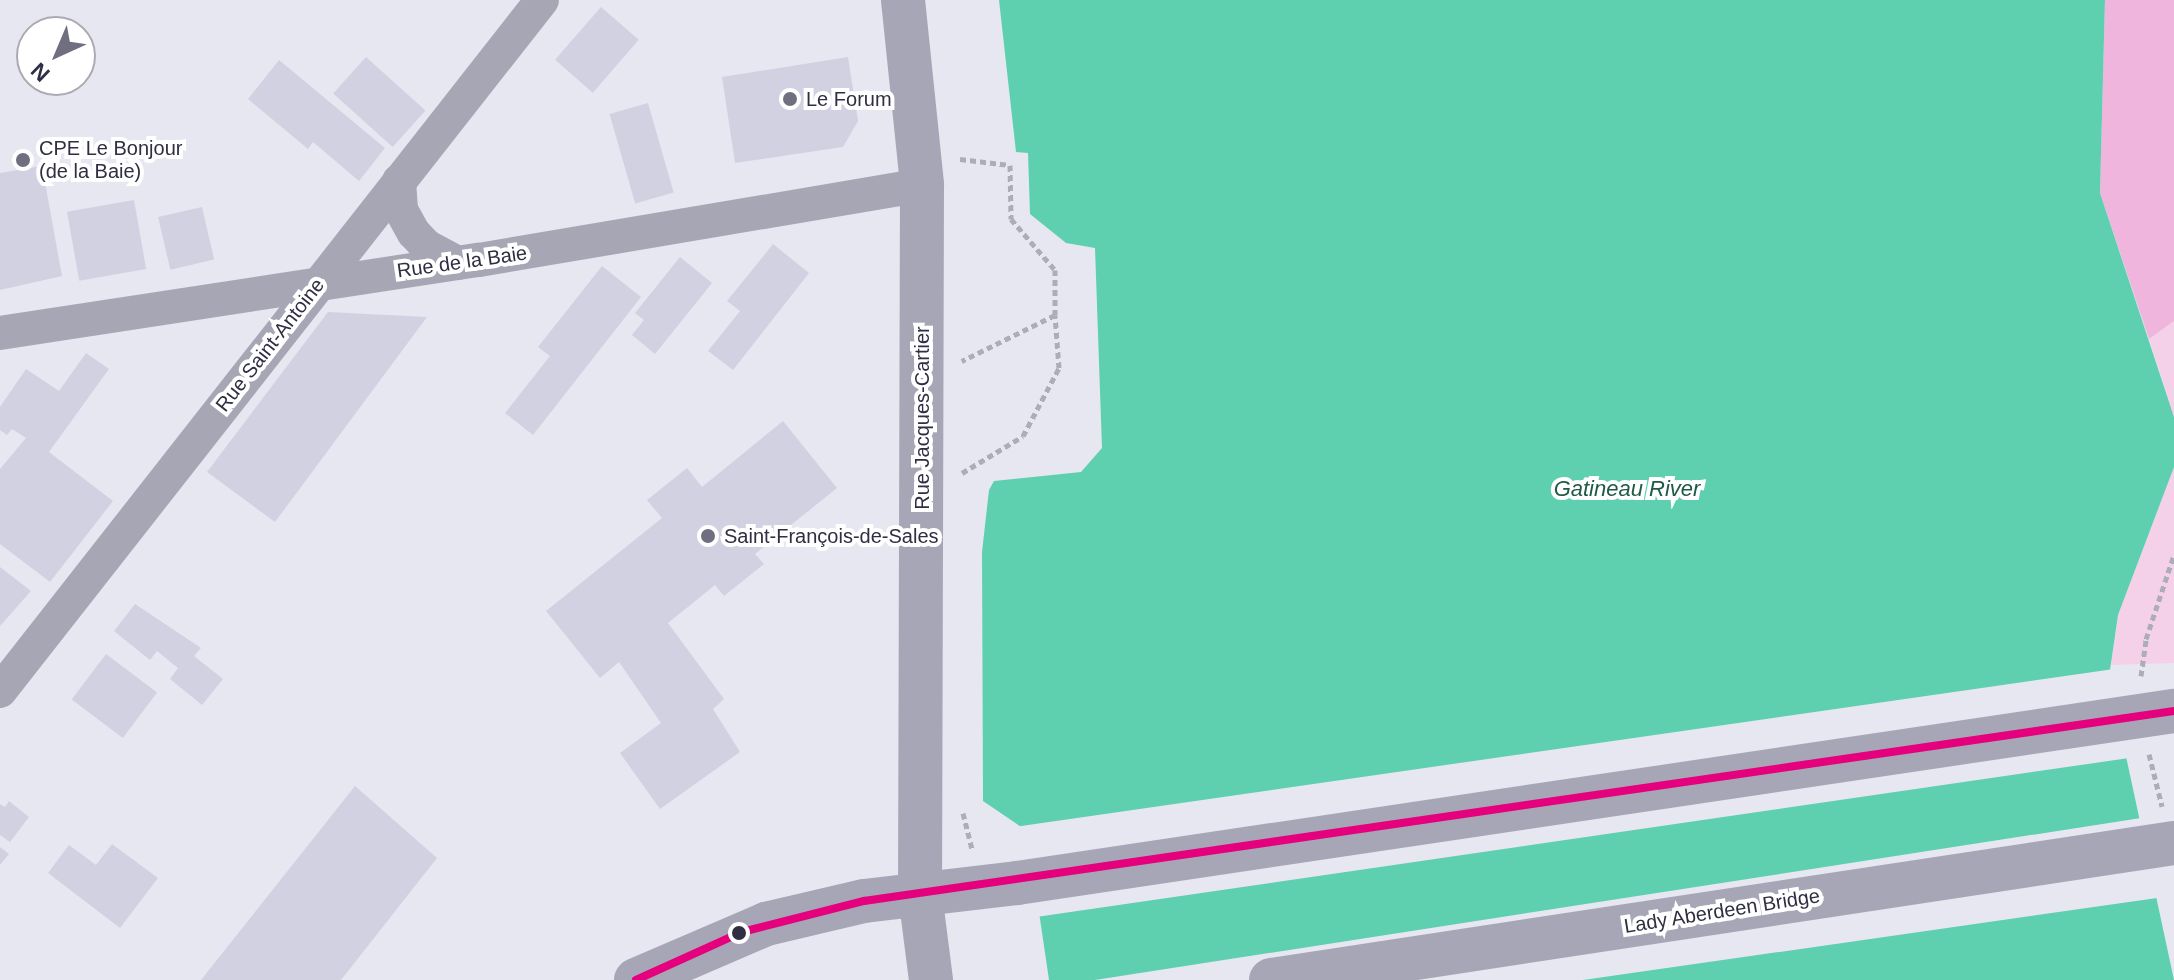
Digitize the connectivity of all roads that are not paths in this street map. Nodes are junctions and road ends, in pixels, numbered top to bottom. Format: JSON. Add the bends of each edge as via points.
{"nodes":[{"id":1,"x":542,"y":0,"type":"edge"},
{"id":2,"x":903,"y":0,"type":"edge"},
{"id":3,"x":399,"y":181,"type":"junction"},
{"id":4,"x":922,"y":185,"type":"junction"},
{"id":5,"x":458,"y":263,"type":"junction"},
{"id":6,"x":320,"y":282,"type":"junction"},
{"id":7,"x":0,"y":333,"type":"edge"},
{"id":8,"x":0,"y":691,"type":"edge"},
{"id":9,"x":2174,"y":711,"type":"edge"},
{"id":10,"x":2174,"y":843,"type":"edge"},
{"id":11,"x":920,"y":894,"type":"junction"},
{"id":12,"x":636,"y":980,"type":"edge"},
{"id":13,"x":931,"y":980,"type":"edge"},
{"id":14,"x":1271,"y":980,"type":"edge"}],
"edges":[{"from":1,"to":3,"type":"street","name":"Rue Saint-Antoine"},
{"from":2,"to":4,"type":"main road","name":"Rue Jacques-Cartier"},
{"from":3,"to":5,"type":"street","via":[[401,210],[414,233]]},
{"from":3,"to":6,"type":"street","name":"Rue Saint-Antoine"},
{"from":4,"to":5,"type":"street","name":"Rue de la Baie"},
{"from":4,"to":11,"type":"main road","name":"Rue Jacques-Cartier"},
{"from":5,"to":6,"type":"street","name":"Rue de la Baie"},
{"from":6,"to":7,"type":"street","name":"Rue de la Baie"},
{"from":6,"to":8,"type":"street","name":"Rue Saint-Antoine"},
{"from":9,"to":11,"type":"main road","bridge":true},
{"from":10,"to":14,"type":"main road","name":"Lady Aberdeen Bridge","bridge":true},
{"from":11,"to":12,"type":"main road","via":[[843,905],[742,932]]},
{"from":11,"to":13,"type":"main road","name":"Rue Jacques-Cartier"}]}
